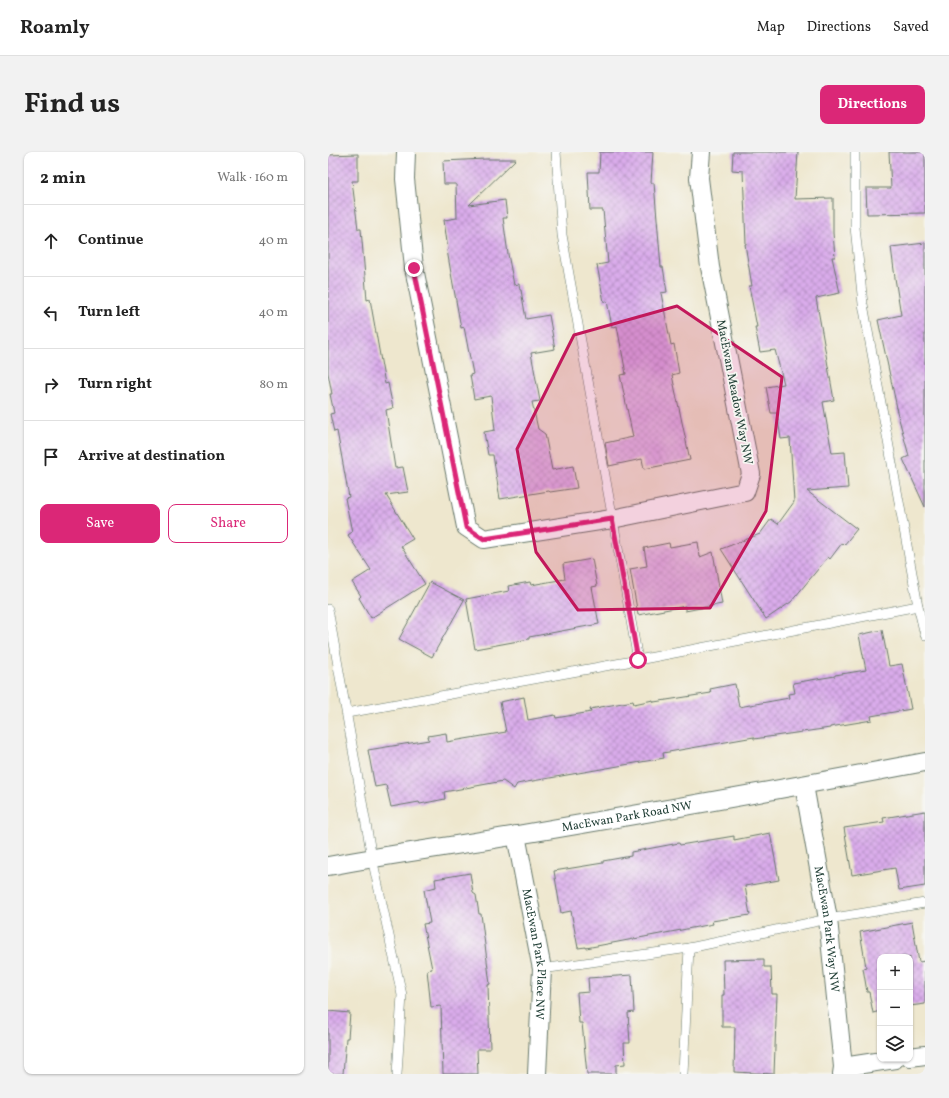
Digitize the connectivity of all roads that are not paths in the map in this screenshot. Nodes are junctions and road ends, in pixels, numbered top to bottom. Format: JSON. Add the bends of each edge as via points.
{"nodes":[{"id":1,"x":406,"y":152,"type":"edge"},
{"id":2,"x":556,"y":152,"type":"edge"},
{"id":3,"x":701,"y":152,"type":"edge"},
{"id":4,"x":855,"y":152,"type":"edge"},
{"id":5,"x":612,"y":519,"type":"junction"},
{"id":6,"x":918,"y":606,"type":"junction"},
{"id":7,"x":328,"y":609,"type":"edge"},
{"id":8,"x":925,"y":635,"type":"edge"},
{"id":9,"x":638,"y":660,"type":"junction"},
{"id":10,"x":347,"y":713,"type":"junction"},
{"id":11,"x":925,"y":762,"type":"edge"},
{"id":12,"x":804,"y":785,"type":"junction"},
{"id":13,"x":516,"y":836,"type":"junction"},
{"id":14,"x":372,"y":858,"type":"junction"},
{"id":15,"x":328,"y":866,"type":"edge"},
{"id":16,"x":925,"y":903,"type":"edge"},
{"id":17,"x":828,"y":919,"type":"junction"},
{"id":18,"x":689,"y":948,"type":"junction"},
{"id":19,"x":542,"y":969,"type":"junction"},
{"id":20,"x":925,"y":1055,"type":"edge"},
{"id":21,"x":913,"y":1057,"type":"edge"},
{"id":22,"x":881,"y":1062,"type":"edge"},
{"id":23,"x":842,"y":1070,"type":"edge"},
{"id":24,"x":397,"y":1074,"type":"edge"},
{"id":25,"x":538,"y":1074,"type":"edge"},
{"id":26,"x":682,"y":1074,"type":"edge"}],
"edges":[{"from":1,"to":5,"type":"street","name":"MacEwan Meadow Way NW","via":[[405,179],[414,268],[466,527],[484,539]]},
{"from":2,"to":5,"type":"lane","via":[[562,235]]},
{"from":3,"to":5,"type":"street","name":"MacEwan Meadow Way NW","via":[[699,178],[710,267],[751,474],[745,492]]},
{"from":4,"to":6,"type":"lane","via":[[855,227],[863,304]]},
{"from":5,"to":9,"type":"lane"},
{"from":6,"to":8,"type":"lane"},
{"from":6,"to":9,"type":"lane"},
{"from":7,"to":10,"type":"lane"},
{"from":9,"to":10,"type":"lane"},
{"from":10,"to":14,"type":"lane"},
{"from":11,"to":12,"type":"street","name":"MacEwan Park Road NW"},
{"from":12,"to":13,"type":"street","name":"MacEwan Park Road NW"},
{"from":12,"to":17,"type":"street","name":"MacEwan Park Way NW"},
{"from":13,"to":14,"type":"street","name":"MacEwan Park Road NW"},
{"from":13,"to":19,"type":"street","name":"MacEwan Park Place NW"},
{"from":14,"to":15,"type":"street","name":"MacEwan Park Road NW"},
{"from":14,"to":24,"type":"lane","via":[[402,995]]},
{"from":16,"to":17,"type":"lane"},
{"from":17,"to":18,"type":"lane"},
{"from":17,"to":23,"type":"street","name":"MacEwan Park Way NW"},
{"from":18,"to":19,"type":"lane"},
{"from":18,"to":26,"type":"lane"},
{"from":19,"to":25,"type":"street","name":"MacEwan Park Place NW"},
{"from":20,"to":21,"type":"street"},
{"from":22,"to":23,"type":"street"}]}
